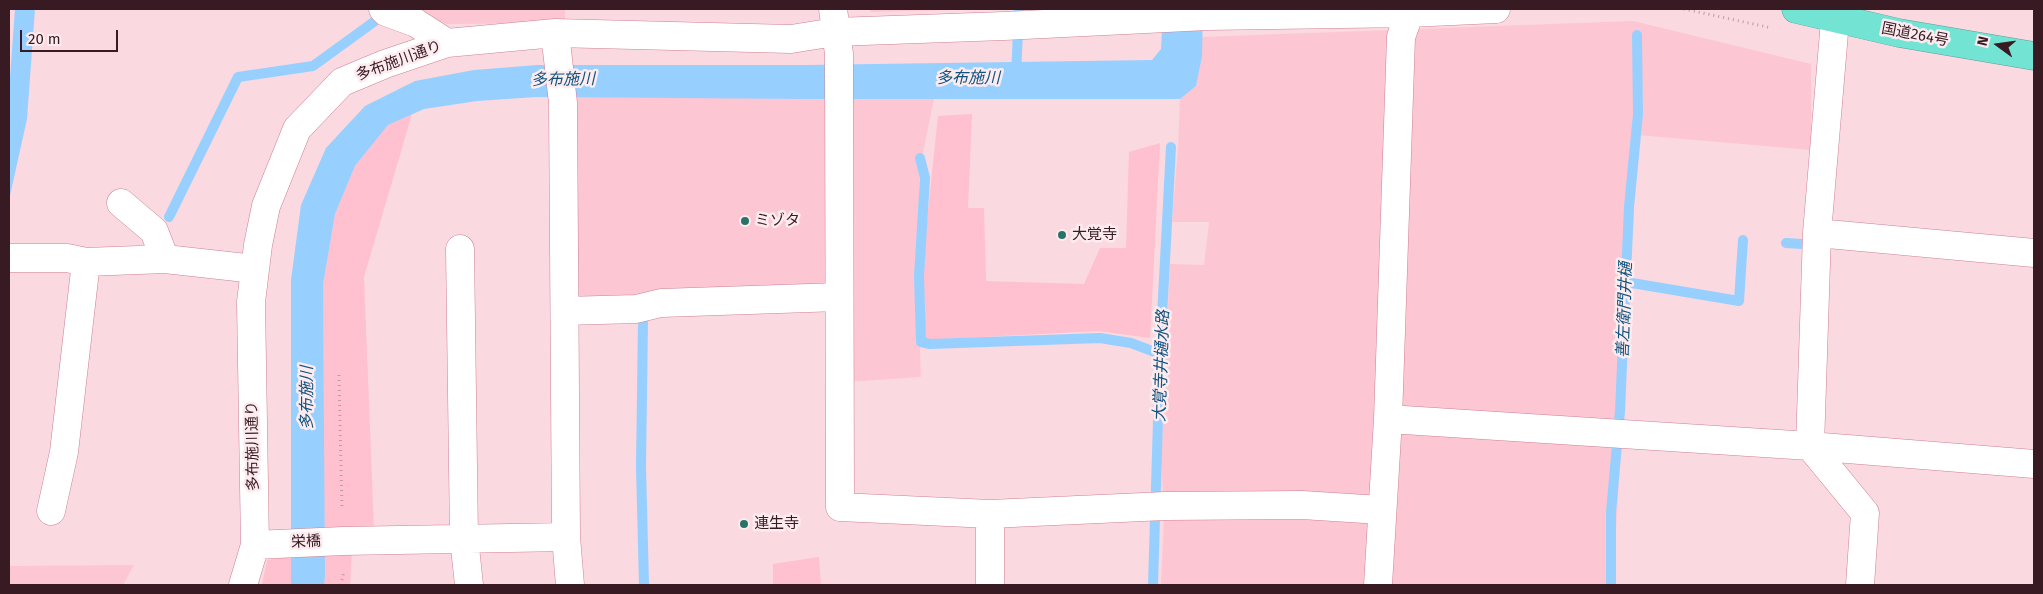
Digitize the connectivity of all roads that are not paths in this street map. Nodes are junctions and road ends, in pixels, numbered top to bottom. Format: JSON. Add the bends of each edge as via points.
{"nodes":[{"id":1,"x":383,"y":9,"type":"edge"},
{"id":2,"x":1496,"y":9,"type":"edge"},
{"id":3,"x":1796,"y":9,"type":"edge"},
{"id":4,"x":1410,"y":11,"type":"edge"},
{"id":5,"x":1835,"y":13,"type":"edge"},
{"id":6,"x":1150,"y":16,"type":"edge"},
{"id":7,"x":836,"y":32,"type":"edge"},
{"id":8,"x":447,"y":43,"type":"junction"},
{"id":9,"x":556,"y":45,"type":"junction"},
{"id":10,"x":2034,"y":56,"type":"edge"},
{"id":11,"x":121,"y":204,"type":"dead end"},
{"id":12,"x":1817,"y":233,"type":"junction"},
{"id":13,"x":460,"y":249,"type":"dead end"},
{"id":14,"x":2034,"y":253,"type":"edge"},
{"id":15,"x":9,"y":258,"type":"edge"},
{"id":16,"x":164,"y":259,"type":"junction"},
{"id":17,"x":86,"y":262,"type":"junction"},
{"id":18,"x":255,"y":269,"type":"junction"},
{"id":19,"x":839,"y":297,"type":"junction"},
{"id":20,"x":565,"y":311,"type":"junction"},
{"id":21,"x":1388,"y":419,"type":"junction"},
{"id":22,"x":1810,"y":446,"type":"junction"},
{"id":23,"x":2034,"y":464,"type":"edge"},
{"id":24,"x":1382,"y":510,"type":"junction"},
{"id":25,"x":51,"y":511,"type":"dead end"},
{"id":26,"x":990,"y":514,"type":"junction"},
{"id":27,"x":464,"y":538,"type":"junction"},
{"id":28,"x":566,"y":538,"type":"junction"},
{"id":29,"x":268,"y":544,"type":"junction"},
{"id":30,"x":243,"y":585,"type":"edge"},
{"id":31,"x":469,"y":585,"type":"edge"},
{"id":32,"x":570,"y":585,"type":"edge"},
{"id":33,"x":990,"y":585,"type":"edge"},
{"id":34,"x":1378,"y":585,"type":"edge"},
{"id":35,"x":1860,"y":585,"type":"edge"}],
"edges":[{"from":1,"to":8,"type":"street","via":[[416,23]]},
{"from":2,"to":4,"type":"street","name":"多布施川通り"},
{"from":3,"to":5,"type":"highway","name":"国道264号"},
{"from":4,"to":6,"type":"street","name":"多布施川通り"},
{"from":4,"to":21,"type":"street","via":[[1401,37]]},
{"from":5,"to":10,"type":"highway","name":"国道264号","via":[[1900,33]]},
{"from":5,"to":12,"type":"street"},
{"from":6,"to":7,"type":"street","name":"多布施川通り","via":[[1004,26]]},
{"from":7,"to":9,"type":"street","name":"多布施川通り","via":[[791,39]]},
{"from":7,"to":19,"type":"street"},
{"from":8,"to":9,"type":"street","name":"多布施川通り"},
{"from":8,"to":18,"type":"street","name":"多布施川通り","via":[[342,82],[296,129],[266,206]]},
{"from":9,"to":20,"type":"street","via":[[563,103]]},
{"from":11,"to":16,"type":"street","via":[[154,231]]},
{"from":12,"to":14,"type":"street"},
{"from":12,"to":22,"type":"street"},
{"from":13,"to":27,"type":"street"},
{"from":15,"to":17,"type":"street","via":[[67,258]]},
{"from":16,"to":17,"type":"street"},
{"from":16,"to":18,"type":"street"},
{"from":17,"to":25,"type":"street","via":[[64,452]]},
{"from":18,"to":29,"type":"street","name":"多布施川通り","via":[[251,302]]},
{"from":19,"to":20,"type":"street","via":[[661,303],[636,309]]},
{"from":19,"to":26,"type":"street","via":[[840,507]]},
{"from":20,"to":28,"type":"street"},
{"from":21,"to":22,"type":"street"},
{"from":21,"to":24,"type":"street"},
{"from":22,"to":23,"type":"street"},
{"from":22,"to":35,"type":"street","via":[[1866,513]]},
{"from":24,"to":26,"type":"street","via":[[1302,505],[1152,506]]},
{"from":24,"to":34,"type":"street"},
{"from":26,"to":33,"type":"street"},
{"from":27,"to":28,"type":"street","name":"栄橋"},
{"from":27,"to":29,"type":"street","name":"栄橋"},
{"from":27,"to":31,"type":"street"},
{"from":28,"to":32,"type":"street"},
{"from":29,"to":30,"type":"street","name":"多布施川通り"}]}
